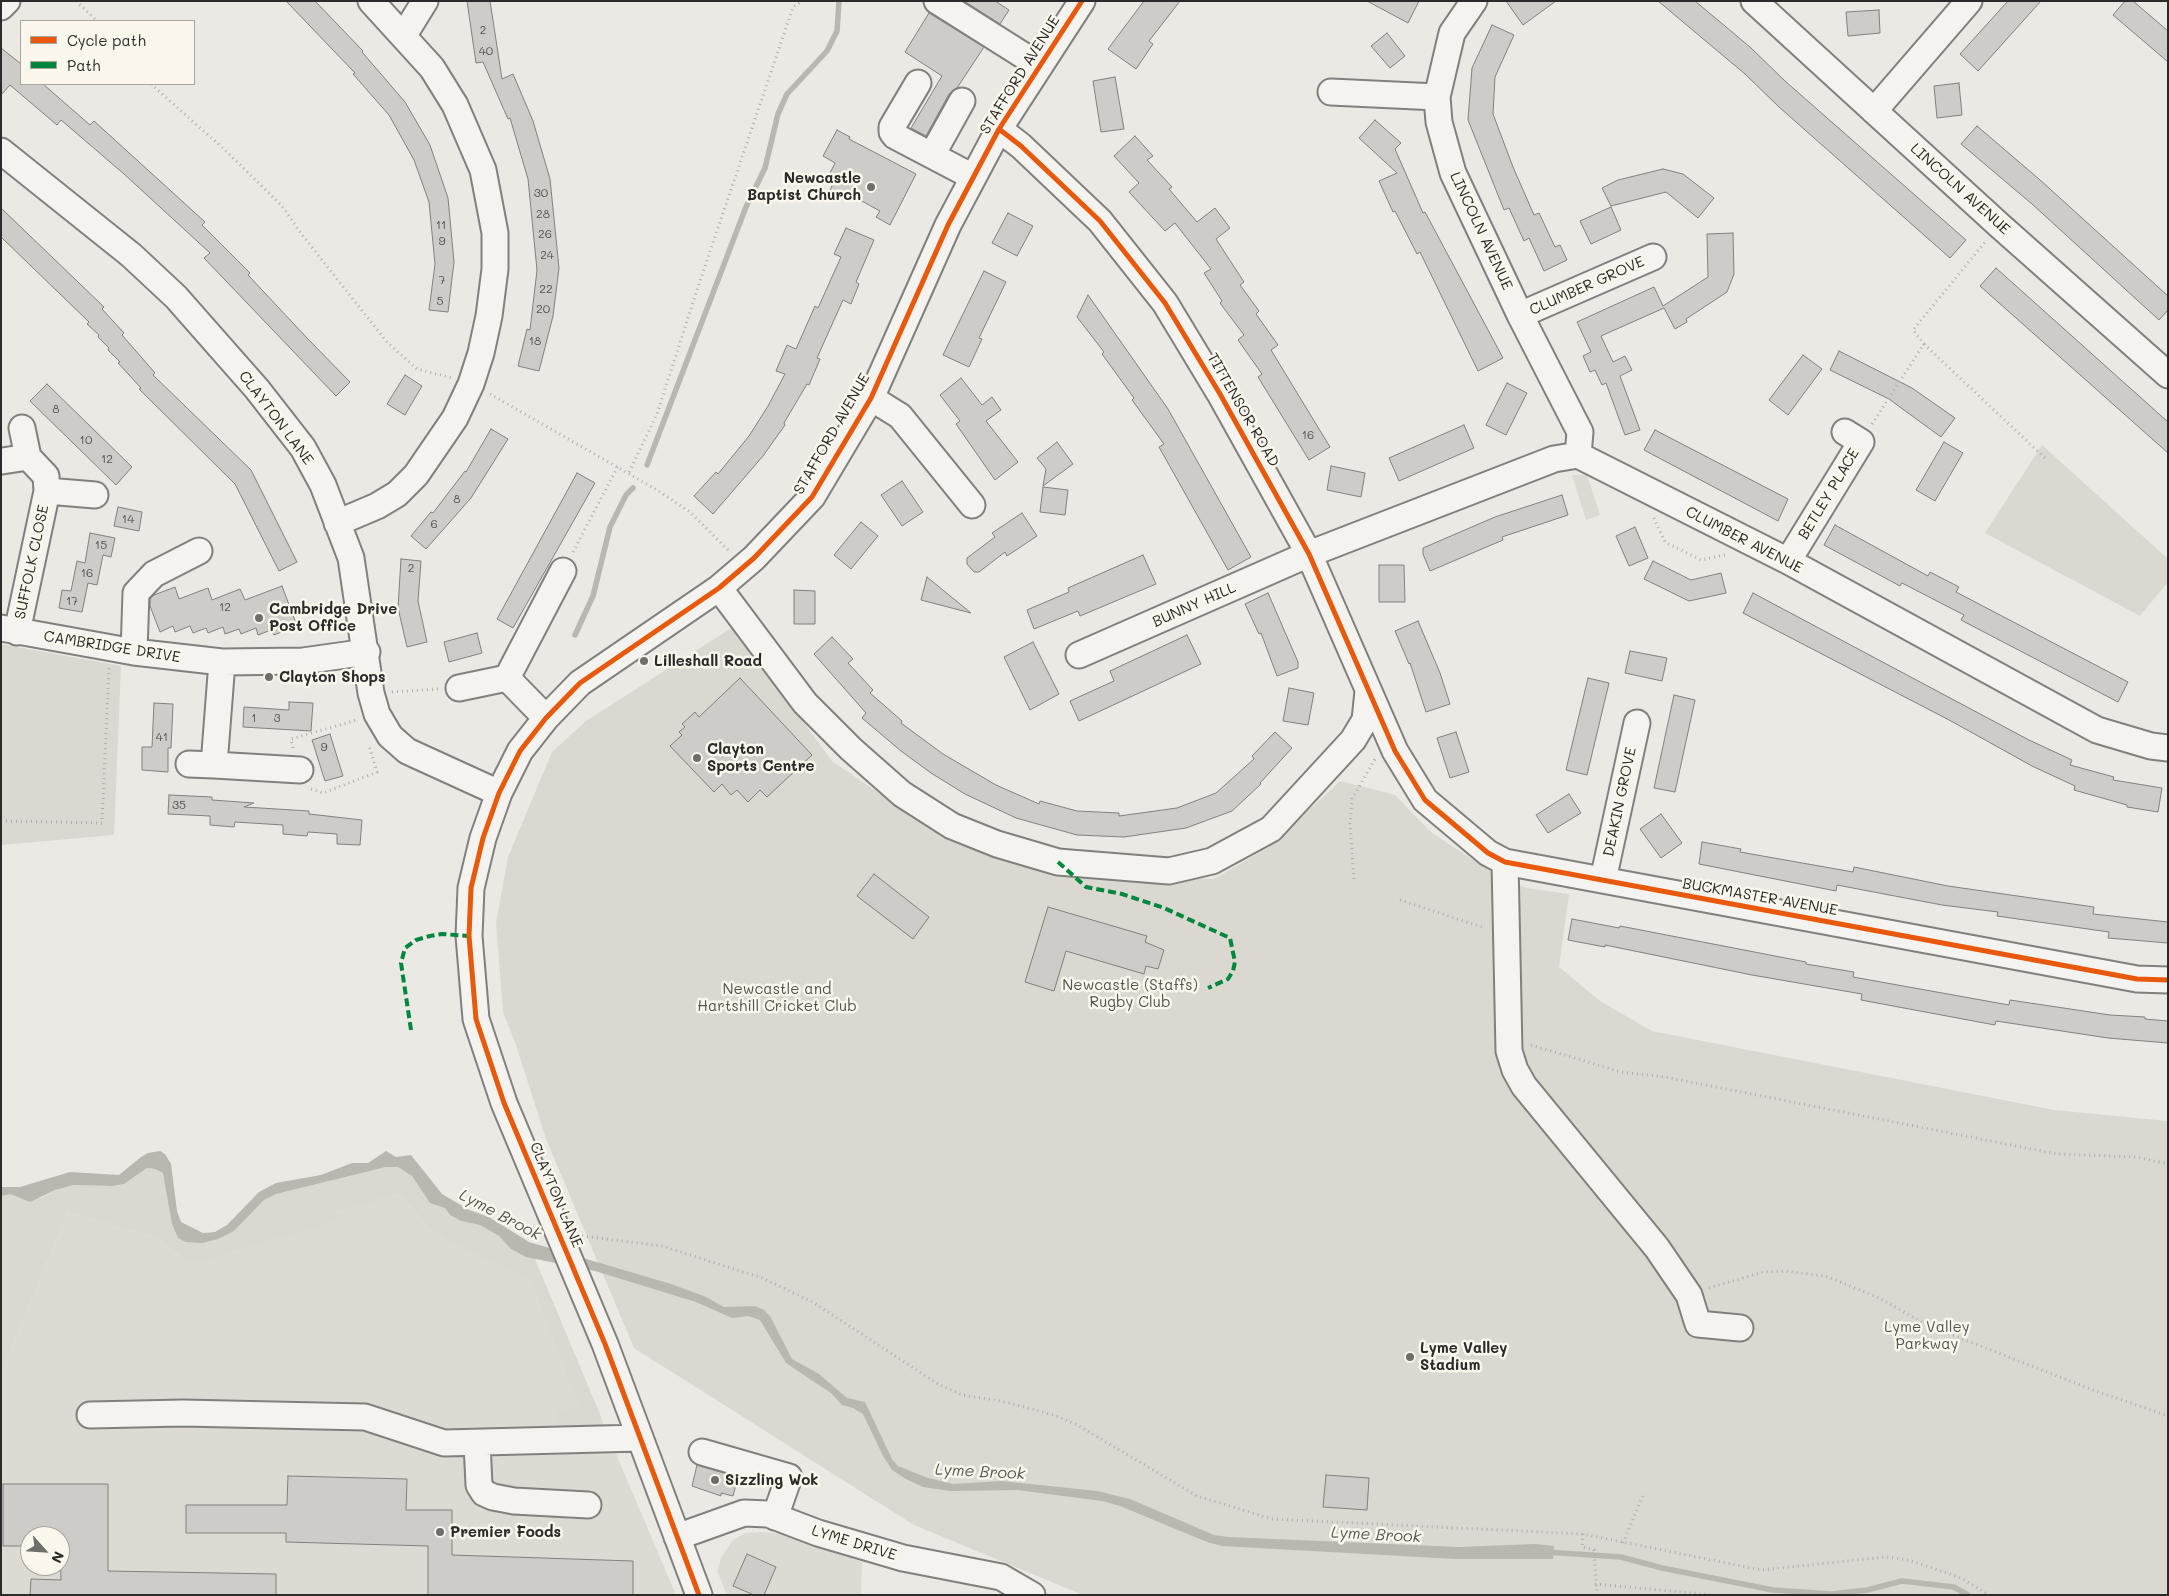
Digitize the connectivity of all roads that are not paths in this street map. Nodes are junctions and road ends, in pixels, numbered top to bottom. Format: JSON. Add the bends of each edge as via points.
{"nodes":[{"id":1,"x":7,"y":1,"type":"edge"},
{"id":2,"x":371,"y":1,"type":"edge"},
{"id":3,"x":425,"y":1,"type":"edge"},
{"id":4,"x":937,"y":1,"type":"edge"},
{"id":5,"x":1082,"y":1,"type":"edge"},
{"id":6,"x":1474,"y":1,"type":"edge"},
{"id":7,"x":1754,"y":1,"type":"edge"},
{"id":8,"x":1969,"y":1,"type":"edge"},
{"id":9,"x":1,"y":7,"type":"edge"},
{"id":10,"x":404,"y":35,"type":"junction"},
{"id":11,"x":1040,"y":66,"type":"junction"},
{"id":12,"x":918,"y":83,"type":"dead end"},
{"id":13,"x":1331,"y":92,"type":"dead end"},
{"id":14,"x":1437,"y":97,"type":"junction"},
{"id":15,"x":962,"y":101,"type":"dead end"},
{"id":16,"x":1874,"y":111,"type":"junction"},
{"id":17,"x":999,"y":129,"type":"junction"},
{"id":18,"x":1,"y":151,"type":"edge"},
{"id":19,"x":932,"y":155,"type":"junction"},
{"id":20,"x":973,"y":177,"type":"junction"},
{"id":21,"x":1653,"y":257,"type":"dead end"},
{"id":22,"x":1520,"y":315,"type":"junction"},
{"id":23,"x":2168,"y":375,"type":"edge"},
{"id":24,"x":871,"y":398,"type":"junction"},
{"id":25,"x":22,"y":428,"type":"dead end"},
{"id":26,"x":1853,"y":437,"type":"road end"},
{"id":27,"x":1578,"y":455,"type":"junction"},
{"id":28,"x":28,"y":457,"type":"junction"},
{"id":29,"x":2,"y":461,"type":"edge"},
{"id":30,"x":47,"y":491,"type":"junction"},
{"id":31,"x":95,"y":496,"type":"dead end"},
{"id":32,"x":972,"y":506,"type":"dead end"},
{"id":33,"x":337,"y":523,"type":"junction"},
{"id":34,"x":199,"y":551,"type":"dead end"},
{"id":35,"x":1309,"y":554,"type":"junction"},
{"id":36,"x":1788,"y":561,"type":"junction"},
{"id":37,"x":564,"y":571,"type":"road end"},
{"id":38,"x":719,"y":588,"type":"junction"},
{"id":39,"x":9,"y":630,"type":"edge"},
{"id":40,"x":134,"y":652,"type":"junction"},
{"id":41,"x":367,"y":652,"type":"junction"},
{"id":42,"x":1079,"y":656,"type":"dead end"},
{"id":43,"x":222,"y":662,"type":"junction"},
{"id":44,"x":507,"y":678,"type":"junction"},
{"id":45,"x":459,"y":688,"type":"road end"},
{"id":46,"x":1368,"y":691,"type":"junction"},
{"id":47,"x":546,"y":718,"type":"junction"},
{"id":48,"x":1637,"y":723,"type":"dead end"},
{"id":49,"x":1352,"y":740,"type":"junction"},
{"id":50,"x":2168,"y":748,"type":"edge"},
{"id":51,"x":1388,"y":749,"type":"junction"},
{"id":52,"x":189,"y":764,"type":"dead end"},
{"id":53,"x":214,"y":765,"type":"junction"},
{"id":54,"x":300,"y":770,"type":"road end"},
{"id":55,"x":499,"y":792,"type":"junction"},
{"id":56,"x":1505,"y":862,"type":"junction"},
{"id":57,"x":1603,"y":880,"type":"junction"},
{"id":58,"x":2168,"y":980,"type":"edge"},
{"id":59,"x":1740,"y":1328,"type":"dead end"},
{"id":60,"x":90,"y":1415,"type":"dead end"},
{"id":61,"x":640,"y":1438,"type":"junction"},
{"id":62,"x":477,"y":1442,"type":"junction"},
{"id":63,"x":702,"y":1452,"type":"dead end"},
{"id":64,"x":588,"y":1505,"type":"dead end"},
{"id":65,"x":775,"y":1517,"type":"junction"},
{"id":66,"x":677,"y":1537,"type":"junction"},
{"id":67,"x":698,"y":1595,"type":"edge"},
{"id":68,"x":1032,"y":1595,"type":"edge"}],
"edges":[{"from":1,"to":9,"type":"street"},
{"from":2,"to":10,"type":"street"},
{"from":3,"to":10,"type":"street"},
{"from":4,"to":11,"type":"street"},
{"from":5,"to":11,"type":"street","name":"STAFFORD AVENUE"},
{"from":6,"to":14,"type":"street","name":"LINCOLN AVENUE","via":[[1452,33]]},
{"from":7,"to":16,"type":"street","name":"LINCOLN AVENUE"},
{"from":8,"to":16,"type":"street"},
{"from":10,"to":33,"type":"street","via":[[432,68],[455,105],[483,170],[495,233],[495,269],[489,316],[471,384],[455,418],[435,448],[397,494]]},
{"from":11,"to":17,"type":"street","name":"STAFFORD AVENUE"},
{"from":12,"to":19,"type":"street","via":[[892,132]]},
{"from":13,"to":14,"type":"street"},
{"from":14,"to":22,"type":"street","name":"LINCOLN AVENUE","via":[[1439,122],[1453,173]]},
{"from":15,"to":19,"type":"street"},
{"from":16,"to":23,"type":"street","name":"LINCOLN AVENUE"},
{"from":17,"to":20,"type":"street","name":"STAFFORD AVENUE"},
{"from":17,"to":35,"type":"street","name":"TITTENSOR ROAD","via":[[1100,221],[1165,303]]},
{"from":18,"to":33,"type":"street","name":"CLAYTON LANE","via":[[131,255],[176,296],[257,389],[303,448],[323,485]]},
{"from":19,"to":20,"type":"street"},
{"from":20,"to":24,"type":"street","name":"STAFFORD AVENUE"},
{"from":21,"to":22,"type":"street","name":"CLUMBER GROVE"},
{"from":22,"to":27,"type":"street","name":"LINCOLN AVENUE","via":[[1580,432]]},
{"from":24,"to":32,"type":"street","via":[[900,416]]},
{"from":24,"to":38,"type":"street","name":"STAFFORD AVENUE","via":[[812,497]]},
{"from":25,"to":28,"type":"street"},
{"from":26,"to":36,"type":"street","name":"BETLEY PLACE"},
{"from":27,"to":35,"type":"street","via":[[1554,458]]},
{"from":27,"to":36,"type":"street","name":"CLUMBER AVENUE"},
{"from":28,"to":29,"type":"street"},
{"from":28,"to":30,"type":"street","name":"SUFFOLK CLOSE","via":[[46,476]]},
{"from":30,"to":31,"type":"street","name":"SUFFOLK CLOSE"},
{"from":30,"to":39,"type":"street","name":"SUFFOLK CLOSE"},
{"from":33,"to":41,"type":"street","name":"CLAYTON LANE","via":[[351,558]]},
{"from":34,"to":40,"type":"street","via":[[154,574],[136,593]]},
{"from":35,"to":42,"type":"street","name":"BUNNY HILL"},
{"from":35,"to":46,"type":"street","name":"TITTENSOR ROAD"},
{"from":36,"to":50,"type":"street","name":"CLUMBER AVENUE","via":[[2097,730]]},
{"from":37,"to":44,"type":"street"},
{"from":38,"to":47,"type":"street","name":"STAFFORD AVENUE","via":[[580,683]]},
{"from":38,"to":49,"type":"street","via":[[805,703],[902,794],[952,826],[997,844],[1058,862],[1169,871],[1212,861],[1271,830]]},
{"from":39,"to":40,"type":"street","name":"CAMBRIDGE DRIVE"},
{"from":40,"to":43,"type":"street","name":"CAMBRIDGE DRIVE"},
{"from":41,"to":43,"type":"street","name":"CAMBRIDGE DRIVE","via":[[303,661]]},
{"from":41,"to":55,"type":"street","name":"CLAYTON LANE","via":[[371,693],[377,714],[390,736],[407,751]]},
{"from":43,"to":53,"type":"street"},
{"from":44,"to":45,"type":"street"},
{"from":44,"to":47,"type":"street"},
{"from":46,"to":49,"type":"street","via":[[1364,720]]},
{"from":46,"to":51,"type":"street","name":"TITTENSOR ROAD"},
{"from":47,"to":55,"type":"street","name":"STAFFORD AVENUE","via":[[520,751]]},
{"from":48,"to":57,"type":"street","name":"DEAKIN GROVE"},
{"from":49,"to":51,"type":"street"},
{"from":51,"to":56,"type":"street","name":"BUCKMASTER AVENUE","via":[[1425,800],[1473,841]]},
{"from":52,"to":53,"type":"street"},
{"from":53,"to":54,"type":"street"},
{"from":55,"to":61,"type":"street","name":"CLAYTON LANE","via":[[471,888],[470,959],[476,1019],[504,1102],[577,1275]]},
{"from":56,"to":57,"type":"street","name":"BUCKMASTER AVENUE"},
{"from":56,"to":59,"type":"street","via":[[1509,1051],[1515,1070],[1524,1086],[1657,1248],[1688,1295],[1698,1324]]},
{"from":57,"to":58,"type":"street","name":"BUCKMASTER AVENUE","via":[[2137,979]]},
{"from":60,"to":62,"type":"street","via":[[183,1413],[365,1417],[444,1442]]},
{"from":61,"to":62,"type":"street"},
{"from":61,"to":66,"type":"street","name":"CLAYTON LANE"},
{"from":62,"to":64,"type":"street","via":[[479,1485],[484,1493],[493,1498],[514,1501]]},
{"from":63,"to":65,"type":"street","via":[[789,1477]]},
{"from":65,"to":66,"type":"street","name":"LYME DRIVE","via":[[744,1513]]},
{"from":65,"to":68,"type":"street","name":"LYME DRIVE","via":[[903,1558],[1001,1578]]},
{"from":66,"to":67,"type":"street","name":"CLAYTON LANE"}]}
